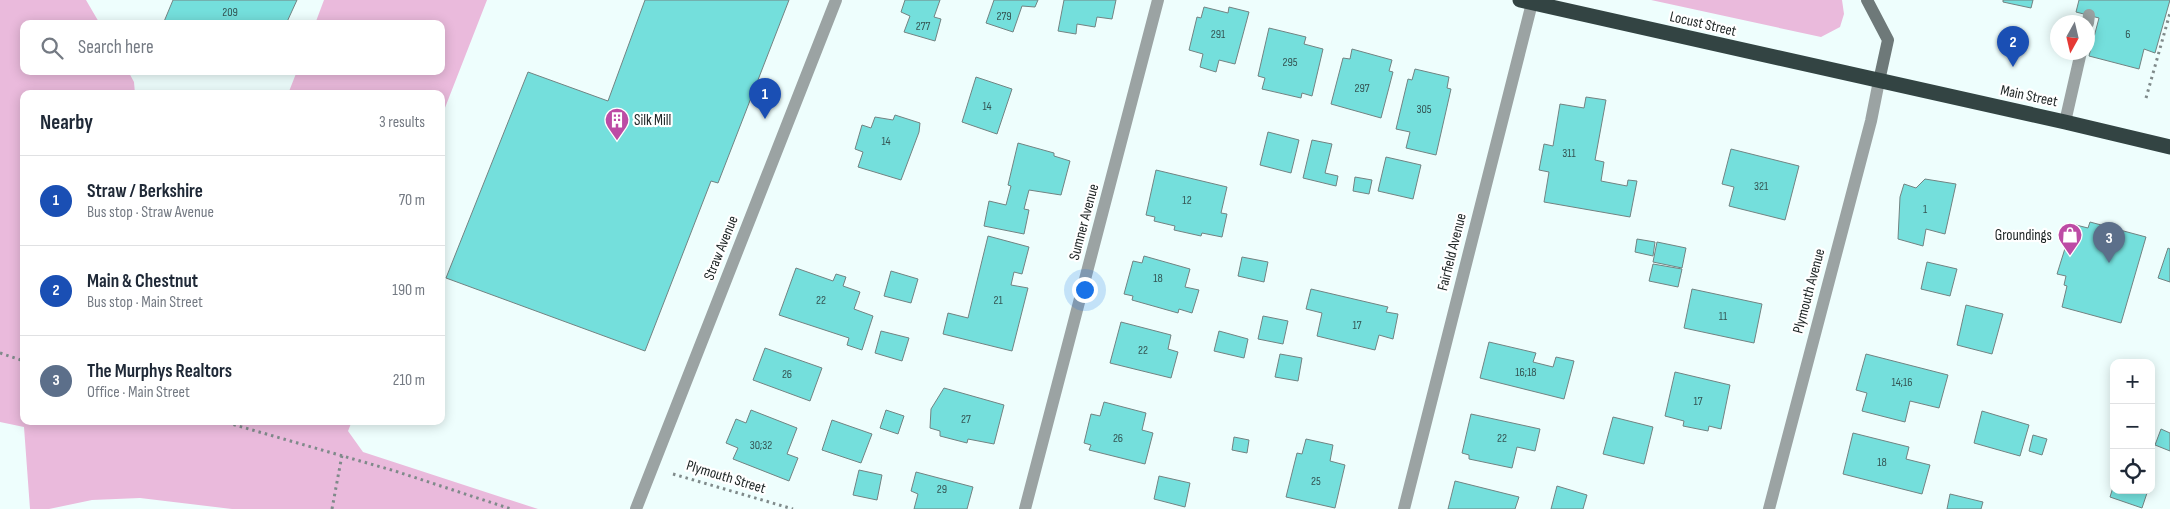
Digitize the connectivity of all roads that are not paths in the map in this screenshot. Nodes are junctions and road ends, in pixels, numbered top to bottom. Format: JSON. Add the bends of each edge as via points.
{"nodes":[{"id":1,"x":836,"y":0,"type":"edge"},
{"id":2,"x":1158,"y":0,"type":"edge"},
{"id":3,"x":1867,"y":0,"type":"edge"},
{"id":4,"x":1526,"y":1,"type":"edge"},
{"id":5,"x":2079,"y":60,"type":"edge"},
{"id":6,"x":1879,"y":81,"type":"junction"},
{"id":7,"x":2065,"y":122,"type":"junction"},
{"id":8,"x":2170,"y":148,"type":"edge"},
{"id":9,"x":636,"y":509,"type":"edge"},
{"id":10,"x":1025,"y":509,"type":"edge"},
{"id":11,"x":1404,"y":509,"type":"edge"},
{"id":12,"x":1769,"y":509,"type":"edge"}],
"edges":[{"from":1,"to":9,"type":"street","name":"Straw Avenue"},
{"from":2,"to":10,"type":"street","name":"Sumner Avenue"},
{"from":3,"to":6,"type":"main road","via":[[1888,40]]},
{"from":4,"to":6,"type":"highway","name":"Locust Street"},
{"from":4,"to":11,"type":"street","name":"Fairfield Avenue"},
{"from":5,"to":7,"type":"street"},
{"from":6,"to":7,"type":"highway","name":"Main Street"},
{"from":6,"to":12,"type":"street","name":"Plymouth Avenue"},
{"from":7,"to":8,"type":"highway","name":"Main Street"}]}
